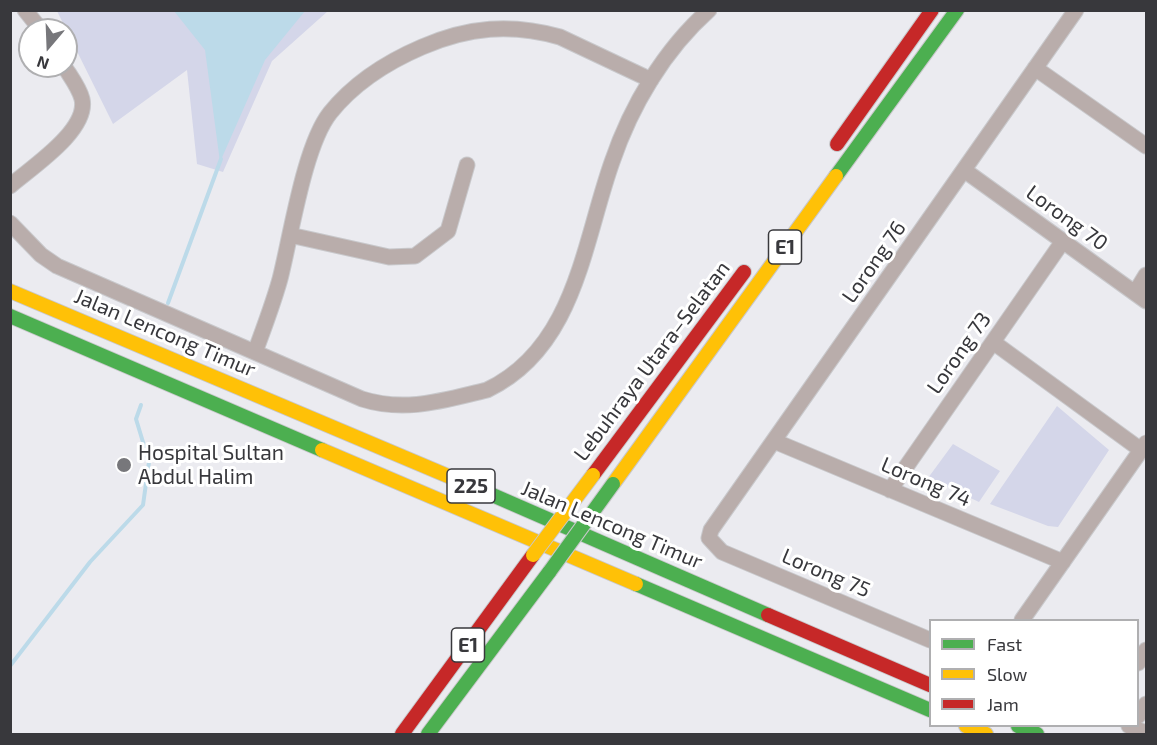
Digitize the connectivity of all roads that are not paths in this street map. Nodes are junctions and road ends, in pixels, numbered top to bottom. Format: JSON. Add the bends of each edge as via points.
{"nodes":[{"id":1,"x":709,"y":10,"type":"edge"},
{"id":2,"x":933,"y":10,"type":"edge"},
{"id":3,"x":957,"y":10,"type":"edge"},
{"id":4,"x":1076,"y":10,"type":"edge"},
{"id":5,"x":1035,"y":68,"type":"junction"},
{"id":6,"x":71,"y":78,"type":"edge"},
{"id":7,"x":651,"y":80,"type":"junction"},
{"id":8,"x":1146,"y":146,"type":"edge"},
{"id":9,"x":829,"y":155,"type":"dead end"},
{"id":10,"x":467,"y":165,"type":"dead end"},
{"id":11,"x":964,"y":170,"type":"junction"},
{"id":12,"x":10,"y":186,"type":"edge"},
{"id":13,"x":10,"y":223,"type":"edge"},
{"id":14,"x":290,"y":235,"type":"junction"},
{"id":15,"x":1063,"y":241,"type":"junction"},
{"id":16,"x":753,"y":260,"type":"dead end"},
{"id":17,"x":1146,"y":275,"type":"edge"},
{"id":18,"x":10,"y":291,"type":"edge"},
{"id":19,"x":1141,"y":297,"type":"edge"},
{"id":20,"x":10,"y":316,"type":"edge"},
{"id":21,"x":993,"y":342,"type":"junction"},
{"id":22,"x":255,"y":352,"type":"junction"},
{"id":23,"x":774,"y":441,"type":"junction"},
{"id":24,"x":1144,"y":447,"type":"edge"},
{"id":25,"x":890,"y":490,"type":"junction"},
{"id":26,"x":709,"y":538,"type":"joint"},
{"id":27,"x":1063,"y":562,"type":"junction"},
{"id":28,"x":1023,"y":619,"type":"edge"},
{"id":29,"x":929,"y":640,"type":"edge"},
{"id":30,"x":929,"y":685,"type":"edge"},
{"id":31,"x":929,"y":710,"type":"edge"},
{"id":32,"x":968,"y":727,"type":"edge"},
{"id":33,"x":1020,"y":727,"type":"edge"},
{"id":34,"x":402,"y":735,"type":"edge"},
{"id":35,"x":429,"y":735,"type":"edge"},
{"id":36,"x":986,"y":735,"type":"edge"},
{"id":37,"x":1037,"y":735,"type":"edge"}],
"edges":[{"from":1,"to":7,"type":"street"},
{"from":2,"to":9,"type":"highway"},
{"from":3,"to":35,"type":"highway","name":"Lebuhraya Utara–Selatan","number":"E1","bridge":true},
{"from":4,"to":5,"type":"street","name":"Lorong 76"},
{"from":5,"to":8,"type":"street"},
{"from":5,"to":11,"type":"street","name":"Lorong 76"},
{"from":6,"to":12,"type":"street","via":[[82,98],[80,120]]},
{"from":7,"to":14,"type":"street","via":[[544,33],[472,30],[442,38],[374,72],[329,114],[314,144]]},
{"from":7,"to":22,"type":"street","via":[[612,161],[564,313],[531,359],[500,384],[437,401],[402,407],[381,405]]},
{"from":10,"to":14,"type":"street","via":[[448,231],[416,256],[389,257]]},
{"from":11,"to":15,"type":"street","name":"Lorong 70"},
{"from":11,"to":23,"type":"street","name":"Lorong 76"},
{"from":13,"to":22,"type":"street","via":[[57,266]]},
{"from":14,"to":22,"type":"street","via":[[280,279]]},
{"from":15,"to":19,"type":"street","name":"Lorong 70"},
{"from":15,"to":21,"type":"street","name":"Lorong 73"},
{"from":16,"to":34,"type":"highway","name":"Lebuhraya Utara–Selatan","number":"E1","bridge":true},
{"from":17,"to":19,"type":"street"},
{"from":18,"to":30,"type":"highway","name":"Jalan Lencong Timur","number":"225","via":[[321,420]]},
{"from":20,"to":31,"type":"highway","name":"Jalan Lencong Timur","number":"225"},
{"from":21,"to":24,"type":"street"},
{"from":21,"to":25,"type":"street","name":"Lorong 73"},
{"from":23,"to":25,"type":"street","name":"Lorong 74"},
{"from":23,"to":26,"type":"street","name":"Lorong 76","via":[[716,520]]},
{"from":24,"to":27,"type":"street"},
{"from":25,"to":27,"type":"street","name":"Lorong 74"},
{"from":26,"to":29,"type":"street","name":"Lorong 75","via":[[722,552]]},
{"from":27,"to":28,"type":"street"},
{"from":32,"to":36,"type":"highway"},
{"from":33,"to":37,"type":"highway"}]}
